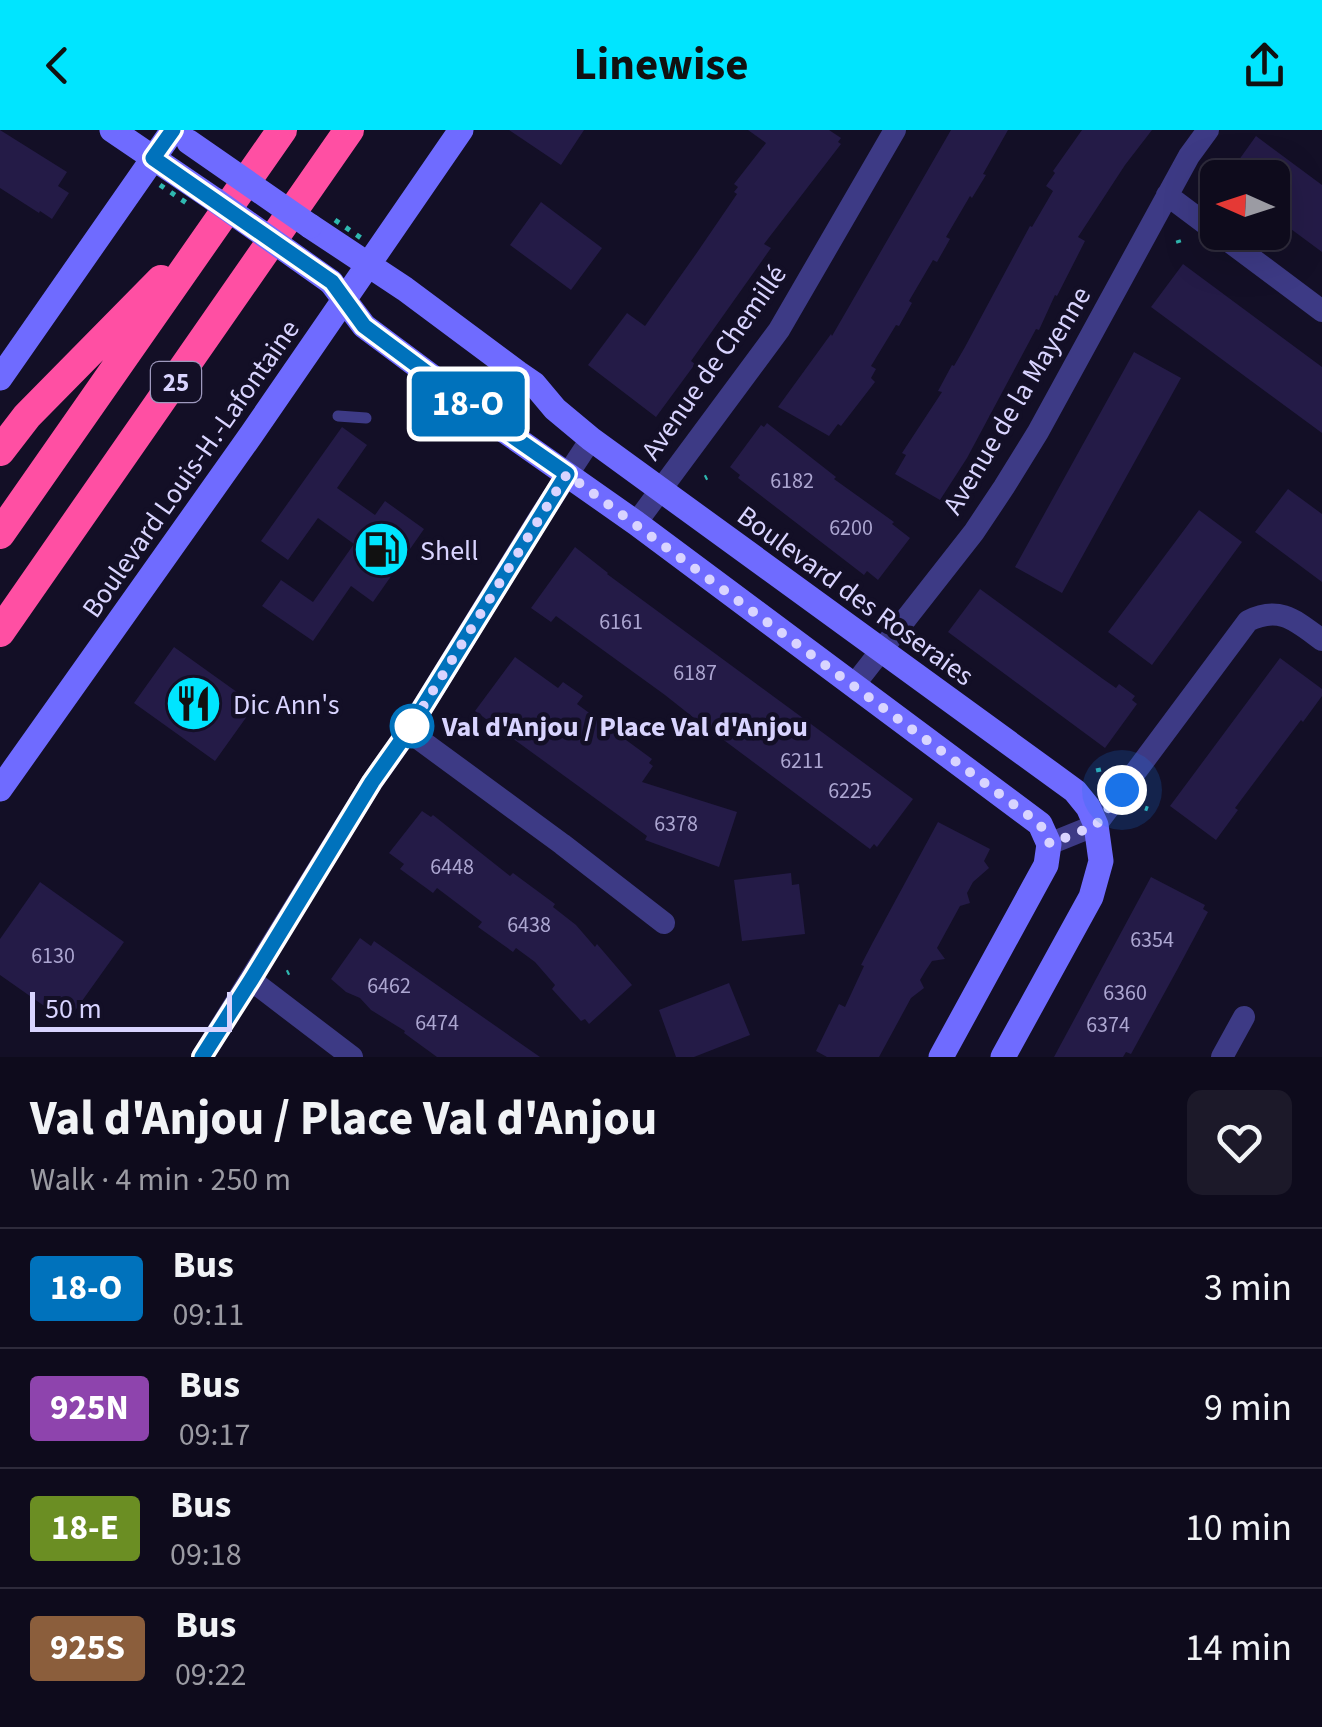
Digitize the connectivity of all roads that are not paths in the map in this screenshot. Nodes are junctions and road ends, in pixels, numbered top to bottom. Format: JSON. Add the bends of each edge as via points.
{"nodes":[{"id":1,"x":112,"y":130,"type":"edge"},
{"id":2,"x":282,"y":130,"type":"edge"},
{"id":3,"x":349,"y":130,"type":"edge"},
{"id":4,"x":461,"y":130,"type":"edge"},
{"id":5,"x":896,"y":130,"type":"edge"},
{"id":6,"x":1208,"y":130,"type":"edge"},
{"id":7,"x":176,"y":133,"type":"edge"},
{"id":8,"x":162,"y":163,"type":"junction"},
{"id":9,"x":1167,"y":196,"type":"junction"},
{"id":10,"x":223,"y":217,"type":"junction"},
{"id":11,"x":360,"y":259,"type":"junction"},
{"id":12,"x":338,"y":291,"type":"junction"},
{"id":13,"x":1322,"y":311,"type":"edge"},
{"id":14,"x":0,"y":378,"type":"edge"},
{"id":15,"x":338,"y":416,"type":"dead end"},
{"id":16,"x":366,"y":418,"type":"dead end"},
{"id":17,"x":591,"y":438,"type":"junction"},
{"id":18,"x":0,"y":451,"type":"edge"},
{"id":19,"x":567,"y":474,"type":"junction"},
{"id":20,"x":660,"y":490,"type":"junction"},
{"id":21,"x":636,"y":523,"type":"junction"},
{"id":22,"x":0,"y":534,"type":"edge"},
{"id":23,"x":0,"y":632,"type":"edge"},
{"id":24,"x":1322,"y":640,"type":"edge"},
{"id":25,"x":882,"y":650,"type":"junction"},
{"id":26,"x":854,"y":685,"type":"junction"},
{"id":27,"x":408,"y":731,"type":"junction"},
{"id":28,"x":0,"y":789,"type":"edge"},
{"id":29,"x":1096,"y":825,"type":"junction"},
{"id":30,"x":1050,"y":844,"type":"junction"},
{"id":31,"x":664,"y":923,"type":"dead end"},
{"id":32,"x":251,"y":980,"type":"junction"},
{"id":33,"x":1244,"y":1017,"type":"dead end"},
{"id":34,"x":202,"y":1057,"type":"edge"},
{"id":35,"x":352,"y":1057,"type":"edge"},
{"id":36,"x":941,"y":1057,"type":"edge"},
{"id":37,"x":1004,"y":1057,"type":"edge"},
{"id":38,"x":1222,"y":1057,"type":"edge"}],
"edges":[{"from":1,"to":8,"type":"street"},
{"from":2,"to":10,"type":"highway","number":"25"},
{"from":3,"to":23,"type":"highway","number":"25"},
{"from":4,"to":11,"type":"street","name":"Boulevard Louis-H.-Lafontaine"},
{"from":5,"to":20,"type":"street","name":"Avenue de Chemillé","via":[[779,330]]},
{"from":6,"to":9,"type":"street","name":"Avenue de la Mayenne"},
{"from":7,"to":8,"type":"street"},
{"from":7,"to":11,"type":"street","name":"Boulevard des Roseraies","bridge":true},
{"from":8,"to":12,"type":"street","bridge":true},
{"from":8,"to":14,"type":"street"},
{"from":9,"to":13,"type":"street"},
{"from":9,"to":25,"type":"street","name":"Avenue de la Mayenne","via":[[1004,487]]},
{"from":10,"to":18,"type":"highway"},
{"from":10,"to":22,"type":"highway","number":"25"},
{"from":11,"to":12,"type":"street","name":"Boulevard Louis-H.-Lafontaine"},
{"from":11,"to":17,"type":"street","name":"Boulevard des Roseraies","via":[[534,384]]},
{"from":12,"to":19,"type":"street","via":[[364,326]]},
{"from":12,"to":28,"type":"street","name":"Boulevard Louis-H.-Lafontaine"},
{"from":15,"to":16,"type":"lane"},
{"from":17,"to":19,"type":"street"},
{"from":17,"to":20,"type":"street","name":"Boulevard des Roseraies"},
{"from":19,"to":21,"type":"street"},
{"from":19,"to":27,"type":"street"},
{"from":20,"to":21,"type":"street","name":"Avenue de Chemillé"},
{"from":20,"to":25,"type":"street","name":"Boulevard des Roseraies"},
{"from":21,"to":26,"type":"street"},
{"from":24,"to":29,"type":"street","via":[[1291,618],[1262,614],[1248,622]]},
{"from":25,"to":26,"type":"street","name":"Avenue de la Mayenne"},
{"from":25,"to":29,"type":"street","name":"Boulevard des Roseraies","via":[[1076,791]]},
{"from":26,"to":30,"type":"street","via":[[1040,824]]},
{"from":27,"to":31,"type":"street"},
{"from":27,"to":32,"type":"street"},
{"from":29,"to":30,"type":"street"},
{"from":29,"to":37,"type":"street","via":[[1101,861],[1092,897]]},
{"from":30,"to":36,"type":"street","via":[[1046,865]]},
{"from":32,"to":34,"type":"street"},
{"from":32,"to":35,"type":"street"},
{"from":33,"to":38,"type":"street"}]}
